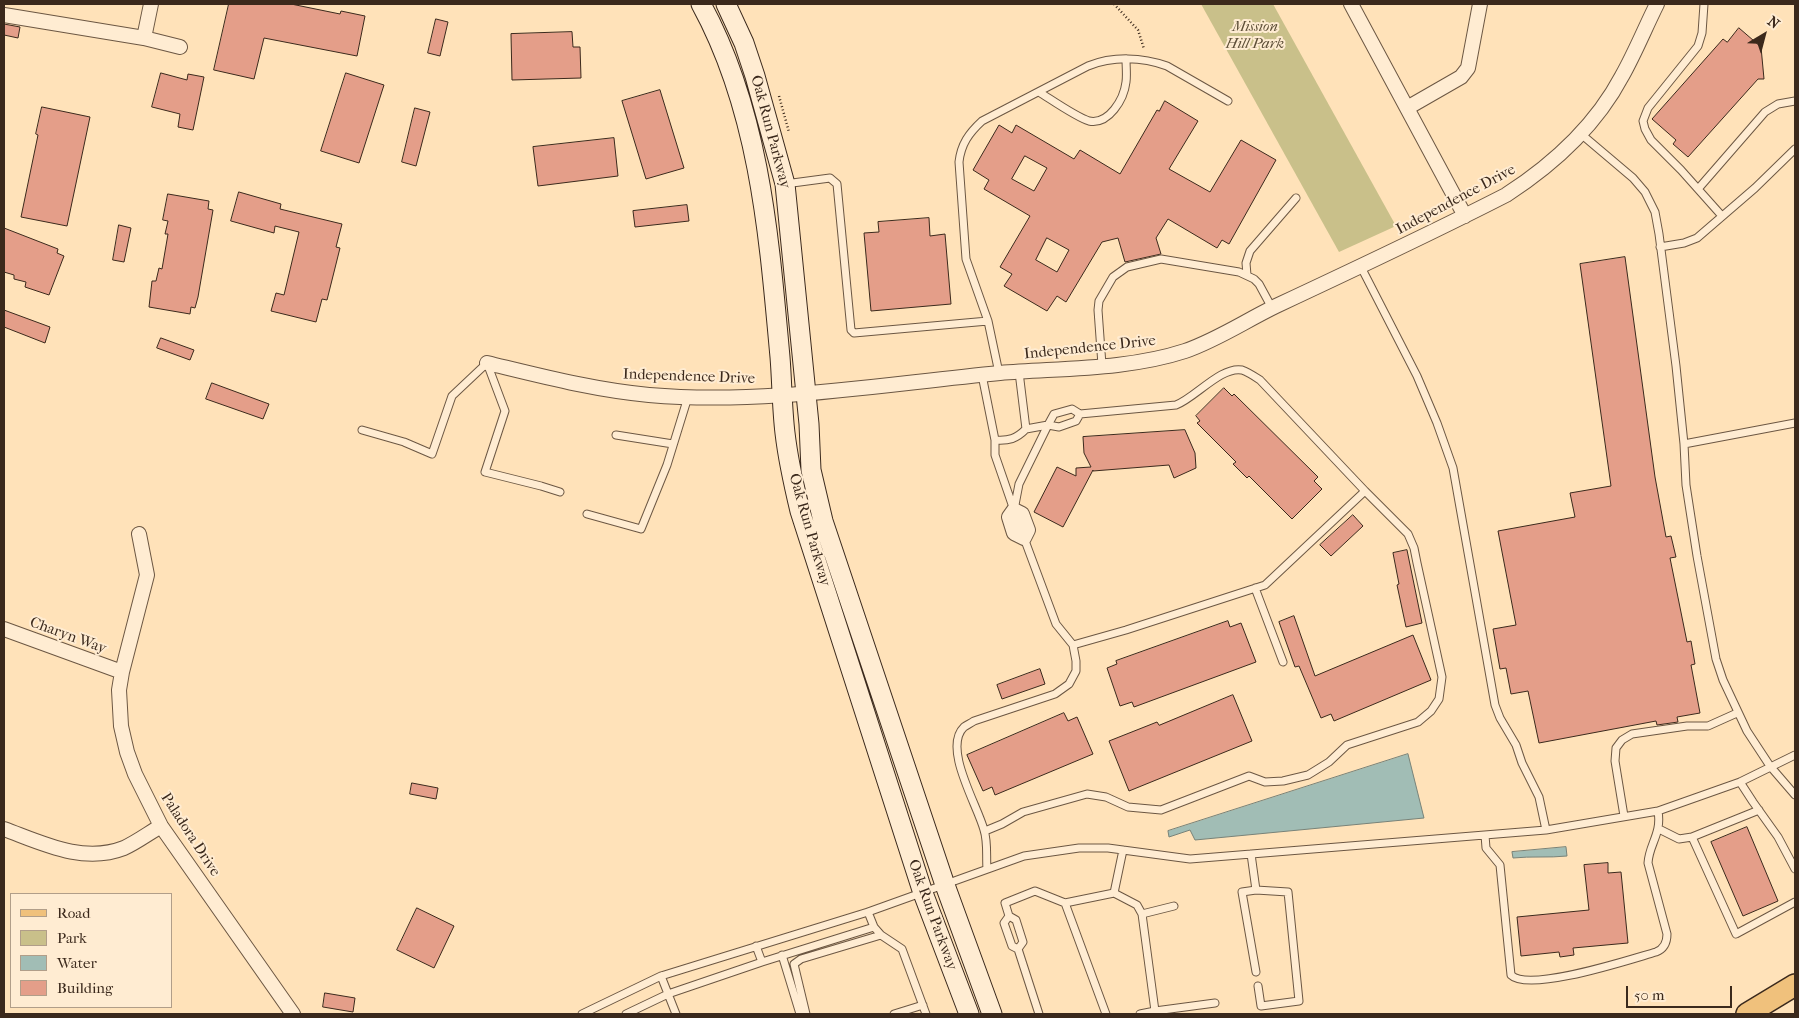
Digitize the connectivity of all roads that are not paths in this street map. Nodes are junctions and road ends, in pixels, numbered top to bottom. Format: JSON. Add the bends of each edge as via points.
{"nodes":[{"id":1,"x":151,"y":4,"type":"edge"},
{"id":2,"x":701,"y":4,"type":"edge"},
{"id":3,"x":726,"y":4,"type":"edge"},
{"id":4,"x":1351,"y":4,"type":"edge"},
{"id":5,"x":1480,"y":4,"type":"edge"},
{"id":6,"x":1656,"y":4,"type":"edge"},
{"id":7,"x":1704,"y":4,"type":"edge"},
{"id":8,"x":4,"y":15,"type":"edge"},
{"id":9,"x":144,"y":38,"type":"junction"},
{"id":10,"x":180,"y":46,"type":"dead end"},
{"id":11,"x":1126,"y":59,"type":"junction"},
{"id":12,"x":1039,"y":92,"type":"junction"},
{"id":13,"x":1228,"y":101,"type":"dead end"},
{"id":14,"x":1795,"y":101,"type":"edge"},
{"id":15,"x":1407,"y":108,"type":"junction"},
{"id":16,"x":1581,"y":134,"type":"junction"},
{"id":17,"x":1795,"y":149,"type":"edge"},
{"id":18,"x":785,"y":184,"type":"junction"},
{"id":19,"x":1698,"y":189,"type":"junction"},
{"id":20,"x":1296,"y":198,"type":"dead end"},
{"id":21,"x":1465,"y":216,"type":"junction"},
{"id":22,"x":1722,"y":216,"type":"junction"},
{"id":23,"x":1660,"y":247,"type":"junction"},
{"id":24,"x":1361,"y":267,"type":"junction"},
{"id":25,"x":1247,"y":274,"type":"junction"},
{"id":26,"x":1272,"y":308,"type":"junction"},
{"id":27,"x":988,"y":321,"type":"junction"},
{"id":28,"x":487,"y":363,"type":"junction"},
{"id":29,"x":1102,"y":365,"type":"junction"},
{"id":30,"x":1019,"y":372,"type":"junction"},
{"id":31,"x":999,"y":374,"type":"junction"},
{"id":32,"x":982,"y":375,"type":"junction"},
{"id":33,"x":806,"y":393,"type":"junction"},
{"id":34,"x":782,"y":396,"type":"junction"},
{"id":35,"x":688,"y":397,"type":"junction"},
{"id":36,"x":1080,"y":414,"type":"junction"},
{"id":37,"x":1795,"y":423,"type":"edge"},
{"id":38,"x":1048,"y":425,"type":"junction"},
{"id":39,"x":1026,"y":429,"type":"junction"},
{"id":40,"x":362,"y":430,"type":"dead end"},
{"id":41,"x":616,"y":435,"type":"dead end"},
{"id":42,"x":995,"y":440,"type":"junction"},
{"id":43,"x":673,"y":444,"type":"junction"},
{"id":44,"x":1684,"y":444,"type":"junction"},
{"id":45,"x":1365,"y":491,"type":"junction"},
{"id":46,"x":560,"y":492,"type":"dead end"},
{"id":47,"x":1014,"y":510,"type":"junction"},
{"id":48,"x":587,"y":514,"type":"dead end"},
{"id":49,"x":139,"y":534,"type":"dead end"},
{"id":50,"x":1024,"y":538,"type":"joint"},
{"id":51,"x":1256,"y":588,"type":"junction"},
{"id":52,"x":4,"y":630,"type":"edge"},
{"id":53,"x":1073,"y":645,"type":"junction"},
{"id":54,"x":1283,"y":662,"type":"dead end"},
{"id":55,"x":122,"y":672,"type":"junction"},
{"id":56,"x":1737,"y":713,"type":"junction"},
{"id":57,"x":1795,"y":755,"type":"edge"},
{"id":58,"x":1770,"y":766,"type":"junction"},
{"id":59,"x":1740,"y":782,"type":"junction"},
{"id":60,"x":1793,"y":792,"type":"edge"},
{"id":61,"x":1795,"y":800,"type":"edge"},
{"id":62,"x":1759,"y":810,"type":"junction"},
{"id":63,"x":1658,"y":812,"type":"junction"},
{"id":64,"x":1624,"y":816,"type":"junction"},
{"id":65,"x":161,"y":826,"type":"junction"},
{"id":66,"x":4,"y":829,"type":"edge"},
{"id":67,"x":1658,"y":829,"type":"junction"},
{"id":68,"x":1546,"y":830,"type":"junction"},
{"id":69,"x":985,"y":831,"type":"junction"},
{"id":70,"x":1485,"y":835,"type":"junction"},
{"id":71,"x":1692,"y":837,"type":"junction"},
{"id":72,"x":1123,"y":850,"type":"junction"},
{"id":73,"x":1251,"y":854,"type":"junction"},
{"id":74,"x":987,"y":869,"type":"junction"},
{"id":75,"x":1795,"y":869,"type":"edge"},
{"id":76,"x":946,"y":885,"type":"junction"},
{"id":77,"x":1256,"y":890,"type":"junction"},
{"id":78,"x":923,"y":893,"type":"junction"},
{"id":79,"x":1114,"y":893,"type":"junction"},
{"id":80,"x":1795,"y":902,"type":"edge"},
{"id":81,"x":1066,"y":903,"type":"junction"},
{"id":82,"x":1174,"y":906,"type":"dead end"},
{"id":83,"x":868,"y":912,"type":"junction"},
{"id":84,"x":1142,"y":914,"type":"junction"},
{"id":85,"x":1010,"y":916,"type":"junction"},
{"id":86,"x":874,"y":927,"type":"junction"},
{"id":87,"x":881,"y":935,"type":"junction"},
{"id":88,"x":756,"y":946,"type":"junction"},
{"id":89,"x":1018,"y":949,"type":"junction"},
{"id":90,"x":782,"y":955,"type":"junction"},
{"id":91,"x":762,"y":962,"type":"junction"},
{"id":92,"x":1256,"y":972,"type":"dead end"},
{"id":93,"x":661,"y":976,"type":"junction"},
{"id":94,"x":1795,"y":985,"type":"edge"},
{"id":95,"x":1258,"y":986,"type":"dead end"},
{"id":96,"x":668,"y":994,"type":"junction"},
{"id":97,"x":1215,"y":1002,"type":"dead end"},
{"id":98,"x":923,"y":1006,"type":"junction"},
{"id":99,"x":1155,"y":1011,"type":"junction"},
{"id":100,"x":293,"y":1014,"type":"edge"},
{"id":101,"x":582,"y":1014,"type":"edge"},
{"id":102,"x":626,"y":1014,"type":"edge"},
{"id":103,"x":676,"y":1014,"type":"edge"},
{"id":104,"x":800,"y":1014,"type":"edge"},
{"id":105,"x":806,"y":1014,"type":"edge"},
{"id":106,"x":894,"y":1014,"type":"edge"},
{"id":107,"x":926,"y":1014,"type":"edge"},
{"id":108,"x":969,"y":1014,"type":"edge"},
{"id":109,"x":992,"y":1014,"type":"edge"},
{"id":110,"x":1039,"y":1014,"type":"edge"},
{"id":111,"x":1106,"y":1014,"type":"edge"},
{"id":112,"x":1140,"y":1014,"type":"edge"},
{"id":113,"x":1747,"y":1014,"type":"edge"}],
"edges":[{"from":1,"to":9,"type":"street"},
{"from":2,"to":34,"type":"street","name":"Oak Run Parkway","via":[[727,59],[744,110],[760,182]]},
{"from":3,"to":18,"type":"street","name":"Oak Run Parkway","via":[[755,76]]},
{"from":4,"to":15,"type":"street"},
{"from":5,"to":15,"type":"street","via":[[1468,68],[1460,77]]},
{"from":6,"to":16,"type":"street","name":"Independence Drive","via":[[1623,76]]},
{"from":7,"to":19,"type":"lane","via":[[1698,46],[1648,108],[1643,121],[1652,140]]},
{"from":8,"to":9,"type":"street"},
{"from":9,"to":10,"type":"street"},
{"from":11,"to":12,"type":"lane","via":[[1098,62]]},
{"from":11,"to":12,"type":"lane","via":[[1126,83],[1122,97],[1106,118],[1090,121]]},
{"from":11,"to":13,"type":"lane","via":[[1148,60],[1167,66]]},
{"from":12,"to":27,"type":"lane","via":[[982,121],[968,134],[960,152],[966,259]]},
{"from":14,"to":19,"type":"lane","via":[[1778,104],[1765,112]]},
{"from":15,"to":21,"type":"street"},
{"from":16,"to":21,"type":"street","name":"Independence Drive","via":[[1526,182]]},
{"from":16,"to":23,"type":"lane","via":[[1626,171],[1645,192],[1655,212]]},
{"from":17,"to":22,"type":"lane"},
{"from":18,"to":27,"type":"lane","via":[[830,178],[837,184],[854,333]]},
{"from":18,"to":33,"type":"street","name":"Oak Run Parkway"},
{"from":19,"to":22,"type":"lane"},
{"from":20,"to":25,"type":"lane","via":[[1250,251]]},
{"from":21,"to":24,"type":"street","name":"Independence Drive"},
{"from":22,"to":23,"type":"lane","via":[[1697,238]]},
{"from":23,"to":44,"type":"lane"},
{"from":24,"to":26,"type":"street","name":"Independence Drive"},
{"from":24,"to":68,"type":"lane","via":[[1420,383],[1451,461],[1495,705],[1539,797]]},
{"from":25,"to":26,"type":"lane","via":[[1259,284]]},
{"from":25,"to":29,"type":"lane","via":[[1161,259],[1127,268],[1113,278],[1099,301]]},
{"from":26,"to":29,"type":"street","name":"Independence Drive","via":[[1186,350],[1152,359]]},
{"from":27,"to":31,"type":"lane"},
{"from":28,"to":35,"type":"street","name":"Independence Drive","via":[[608,391]]},
{"from":28,"to":40,"type":"lane","via":[[452,396],[432,454]]},
{"from":28,"to":46,"type":"lane","via":[[505,411],[485,472]]},
{"from":29,"to":30,"type":"street","name":"Independence Drive"},
{"from":30,"to":31,"type":"street","name":"Independence Drive"},
{"from":30,"to":39,"type":"lane"},
{"from":31,"to":32,"type":"street","name":"Independence Drive"},
{"from":32,"to":33,"type":"street","name":"Independence Drive"},
{"from":32,"to":42,"type":"lane"},
{"from":33,"to":34,"type":"street","name":"Independence Drive"},
{"from":33,"to":76,"type":"street","name":"Oak Run Parkway","via":[[811,470],[823,521]]},
{"from":34,"to":35,"type":"street","name":"Independence Drive"},
{"from":34,"to":78,"type":"street","name":"Oak Run Parkway","via":[[785,435],[800,511]]},
{"from":35,"to":43,"type":"lane"},
{"from":36,"to":38,"type":"lane","via":[[1076,421],[1059,427]]},
{"from":36,"to":38,"type":"lane","via":[[1072,409],[1054,414]]},
{"from":36,"to":45,"type":"lane","via":[[1176,405],[1212,380],[1238,370],[1245,371],[1260,380]]},
{"from":37,"to":44,"type":"lane"},
{"from":38,"to":39,"type":"lane"},
{"from":38,"to":47,"type":"lane","via":[[1019,484]]},
{"from":39,"to":42,"type":"lane","via":[[1018,438]]},
{"from":41,"to":43,"type":"lane"},
{"from":42,"to":47,"type":"lane","via":[[995,456]]},
{"from":43,"to":48,"type":"lane","via":[[641,529]]},
{"from":44,"to":56,"type":"lane","via":[[1696,556],[1716,659]]},
{"from":45,"to":51,"type":"lane","via":[[1265,585]]},
{"from":45,"to":69,"type":"lane","via":[[1408,534],[1414,548],[1442,677],[1439,699],[1431,711],[1418,722],[1347,745],[1308,775],[1265,782],[1249,776],[1161,810],[1128,807],[1106,797],[1087,794],[1023,812]]},
{"from":47,"to":50,"type":"street","via":[[1022,514],[1028,530]]},
{"from":49,"to":55,"type":"street","name":"Paladora Drive","via":[[147,575]]},
{"from":50,"to":53,"type":"lane","via":[[1056,624]]},
{"from":51,"to":53,"type":"lane"},
{"from":51,"to":54,"type":"lane"},
{"from":52,"to":55,"type":"street","name":"Charyn Way"},
{"from":53,"to":69,"type":"lane","via":[[1076,671],[1069,684],[1056,694],[974,721],[963,728],[958,737],[960,768]]},
{"from":55,"to":65,"type":"street","name":"Paladora Drive","via":[[119,690],[121,726],[127,752]]},
{"from":56,"to":58,"type":"lane"},
{"from":56,"to":64,"type":"lane","via":[[1708,726],[1687,726],[1627,736],[1615,754]]},
{"from":57,"to":58,"type":"lane"},
{"from":58,"to":59,"type":"lane"},
{"from":58,"to":60,"type":"lane"},
{"from":59,"to":62,"type":"lane"},
{"from":59,"to":63,"type":"lane"},
{"from":60,"to":61,"type":"lane"},
{"from":62,"to":71,"type":"lane"},
{"from":62,"to":75,"type":"lane","via":[[1778,836]]},
{"from":63,"to":64,"type":"lane"},
{"from":63,"to":67,"type":"lane"},
{"from":64,"to":68,"type":"lane"},
{"from":65,"to":66,"type":"street","via":[[125,847],[103,854],[79,854]]},
{"from":65,"to":100,"type":"street","name":"Paladora Drive"},
{"from":67,"to":70,"type":"lane","via":[[1648,864],[1667,934],[1662,948],[1588,972],[1521,980],[1510,972],[1500,865],[1486,848]]},
{"from":67,"to":71,"type":"lane","via":[[1679,839]]},
{"from":68,"to":70,"type":"lane"},
{"from":69,"to":74,"type":"lane"},
{"from":70,"to":73,"type":"lane"},
{"from":71,"to":80,"type":"lane","via":[[1736,934]]},
{"from":72,"to":73,"type":"lane","via":[[1190,859]]},
{"from":72,"to":74,"type":"lane","via":[[1087,848],[1042,852]]},
{"from":72,"to":79,"type":"lane"},
{"from":73,"to":77,"type":"lane"},
{"from":74,"to":76,"type":"lane"},
{"from":76,"to":78,"type":"lane"},
{"from":76,"to":109,"type":"street","name":"Oak Run Parkway"},
{"from":77,"to":92,"type":"lane","via":[[1242,892]]},
{"from":77,"to":95,"type":"lane","via":[[1288,892],[1299,1001],[1261,1006]]},
{"from":78,"to":83,"type":"lane"},
{"from":78,"to":108,"type":"street","name":"Oak Run Parkway"},
{"from":79,"to":81,"type":"lane"},
{"from":79,"to":84,"type":"lane","via":[[1137,904]]},
{"from":81,"to":85,"type":"lane","via":[[1035,891],[1005,903]]},
{"from":81,"to":111,"type":"lane"},
{"from":82,"to":84,"type":"lane"},
{"from":83,"to":86,"type":"lane"},
{"from":83,"to":88,"type":"lane"},
{"from":84,"to":99,"type":"lane"},
{"from":85,"to":89,"type":"lane","via":[[1016,920],[1023,942]]},
{"from":85,"to":89,"type":"lane","via":[[1004,923],[1012,946]]},
{"from":86,"to":87,"type":"lane"},
{"from":86,"to":90,"type":"lane"},
{"from":87,"to":98,"type":"lane","via":[[902,949]]},
{"from":87,"to":105,"type":"lane","via":[[801,959],[794,964]]},
{"from":88,"to":91,"type":"lane"},
{"from":88,"to":93,"type":"lane"},
{"from":89,"to":110,"type":"lane"},
{"from":90,"to":91,"type":"lane"},
{"from":90,"to":104,"type":"lane"},
{"from":91,"to":96,"type":"lane"},
{"from":93,"to":96,"type":"lane"},
{"from":93,"to":101,"type":"lane"},
{"from":94,"to":113,"type":"main road"},
{"from":96,"to":102,"type":"lane"},
{"from":96,"to":103,"type":"lane"},
{"from":97,"to":99,"type":"lane"},
{"from":98,"to":106,"type":"lane"},
{"from":98,"to":107,"type":"lane"},
{"from":99,"to":112,"type":"lane"}]}
